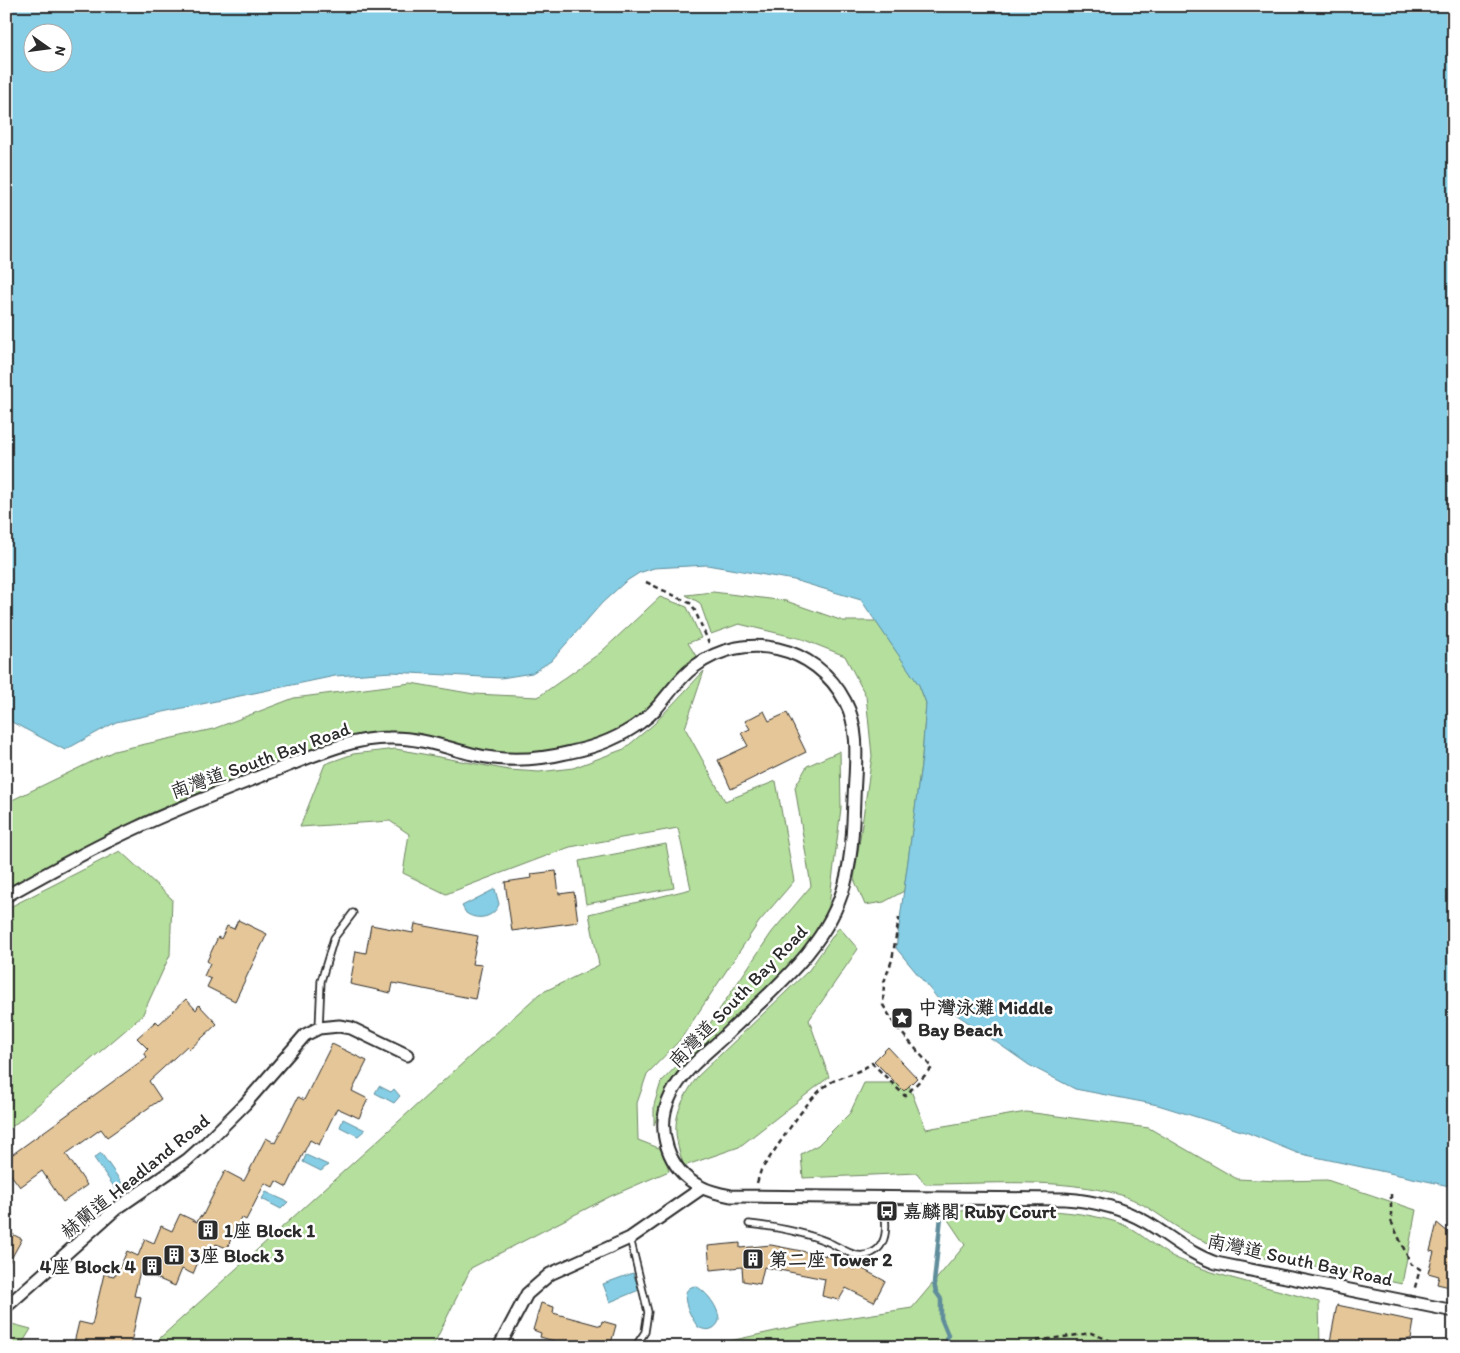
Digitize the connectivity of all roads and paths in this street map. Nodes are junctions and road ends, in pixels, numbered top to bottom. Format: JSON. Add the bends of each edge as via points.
{"nodes":[{"id":1,"x":646,"y":582,"type":"dead end"},
{"id":2,"x":713,"y":655,"type":"junction"},
{"id":3,"x":6,"y":896,"type":"edge"},
{"id":4,"x":353,"y":913,"type":"dead end"},
{"id":5,"x":899,"y":918,"type":"dead end"},
{"id":6,"x":319,"y":1028,"type":"junction"},
{"id":7,"x":406,"y":1055,"type":"dead end"},
{"id":8,"x":702,"y":1188,"type":"junction"},
{"id":9,"x":1391,"y":1194,"type":"dead end"},
{"id":10,"x":757,"y":1196,"type":"junction"},
{"id":11,"x":883,"y":1198,"type":"junction"},
{"id":12,"x":749,"y":1224,"type":"dead end"},
{"id":13,"x":630,"y":1238,"type":"junction"},
{"id":14,"x":1412,"y":1302,"type":"junction"},
{"id":15,"x":6,"y":1307,"type":"edge"},
{"id":16,"x":1454,"y":1311,"type":"edge"},
{"id":17,"x":499,"y":1347,"type":"edge"},
{"id":18,"x":635,"y":1347,"type":"edge"},
{"id":19,"x":1020,"y":1347,"type":"edge"},
{"id":20,"x":1126,"y":1347,"type":"edge"}],
"edges":[{"from":1,"to":2,"type":"path","via":[[692,604]]},
{"from":2,"to":3,"type":"street","name":"南灣道 South Bay Road","via":[[680,678],[646,719],[625,733],[594,746],[556,756],[510,758],[482,756],[408,739],[351,743],[201,799],[145,824]]},
{"from":2,"to":8,"type":"street","name":"南灣道 South Bay Road","via":[[742,646],[766,646],[787,650],[814,664],[830,679],[848,705],[855,730],[856,762],[850,856],[841,897],[830,921],[801,962],[690,1069],[669,1100],[664,1127],[670,1154],[681,1172]]},
{"from":4,"to":6,"type":"lane","via":[[334,938],[321,981]]},
{"from":5,"to":10,"type":"path","via":[[892,960],[884,982],[883,1005],[895,1025],[932,1068],[905,1096],[872,1063],[858,1073],[823,1087],[761,1170]]},
{"from":6,"to":7,"type":"street","via":[[351,1028]]},
{"from":6,"to":15,"type":"street","name":"赫蘭道 Headland Road","via":[[297,1043],[245,1104],[187,1160],[116,1210]]},
{"from":8,"to":10,"type":"street","name":"南灣道 South Bay Road","via":[[731,1196]]},
{"from":8,"to":13,"type":"street"},
{"from":9,"to":14,"type":"path","via":[[1391,1220],[1411,1264],[1420,1269]]},
{"from":10,"to":11,"type":"street","name":"南灣道 South Bay Road"},
{"from":11,"to":12,"type":"lane","via":[[885,1234],[875,1252],[866,1255],[856,1255],[802,1234]]},
{"from":11,"to":14,"type":"street","name":"南灣道 South Bay Road","via":[[1064,1199],[1098,1203],[1133,1215],[1186,1250],[1216,1263]]},
{"from":13,"to":17,"type":"street","via":[[550,1274],[526,1294]]},
{"from":13,"to":18,"type":"lane","via":[[648,1312],[645,1332]]},
{"from":14,"to":16,"type":"street","name":"南灣道 South Bay Road"},
{"from":19,"to":20,"type":"path","via":[[1035,1341],[1091,1333]]}]}
